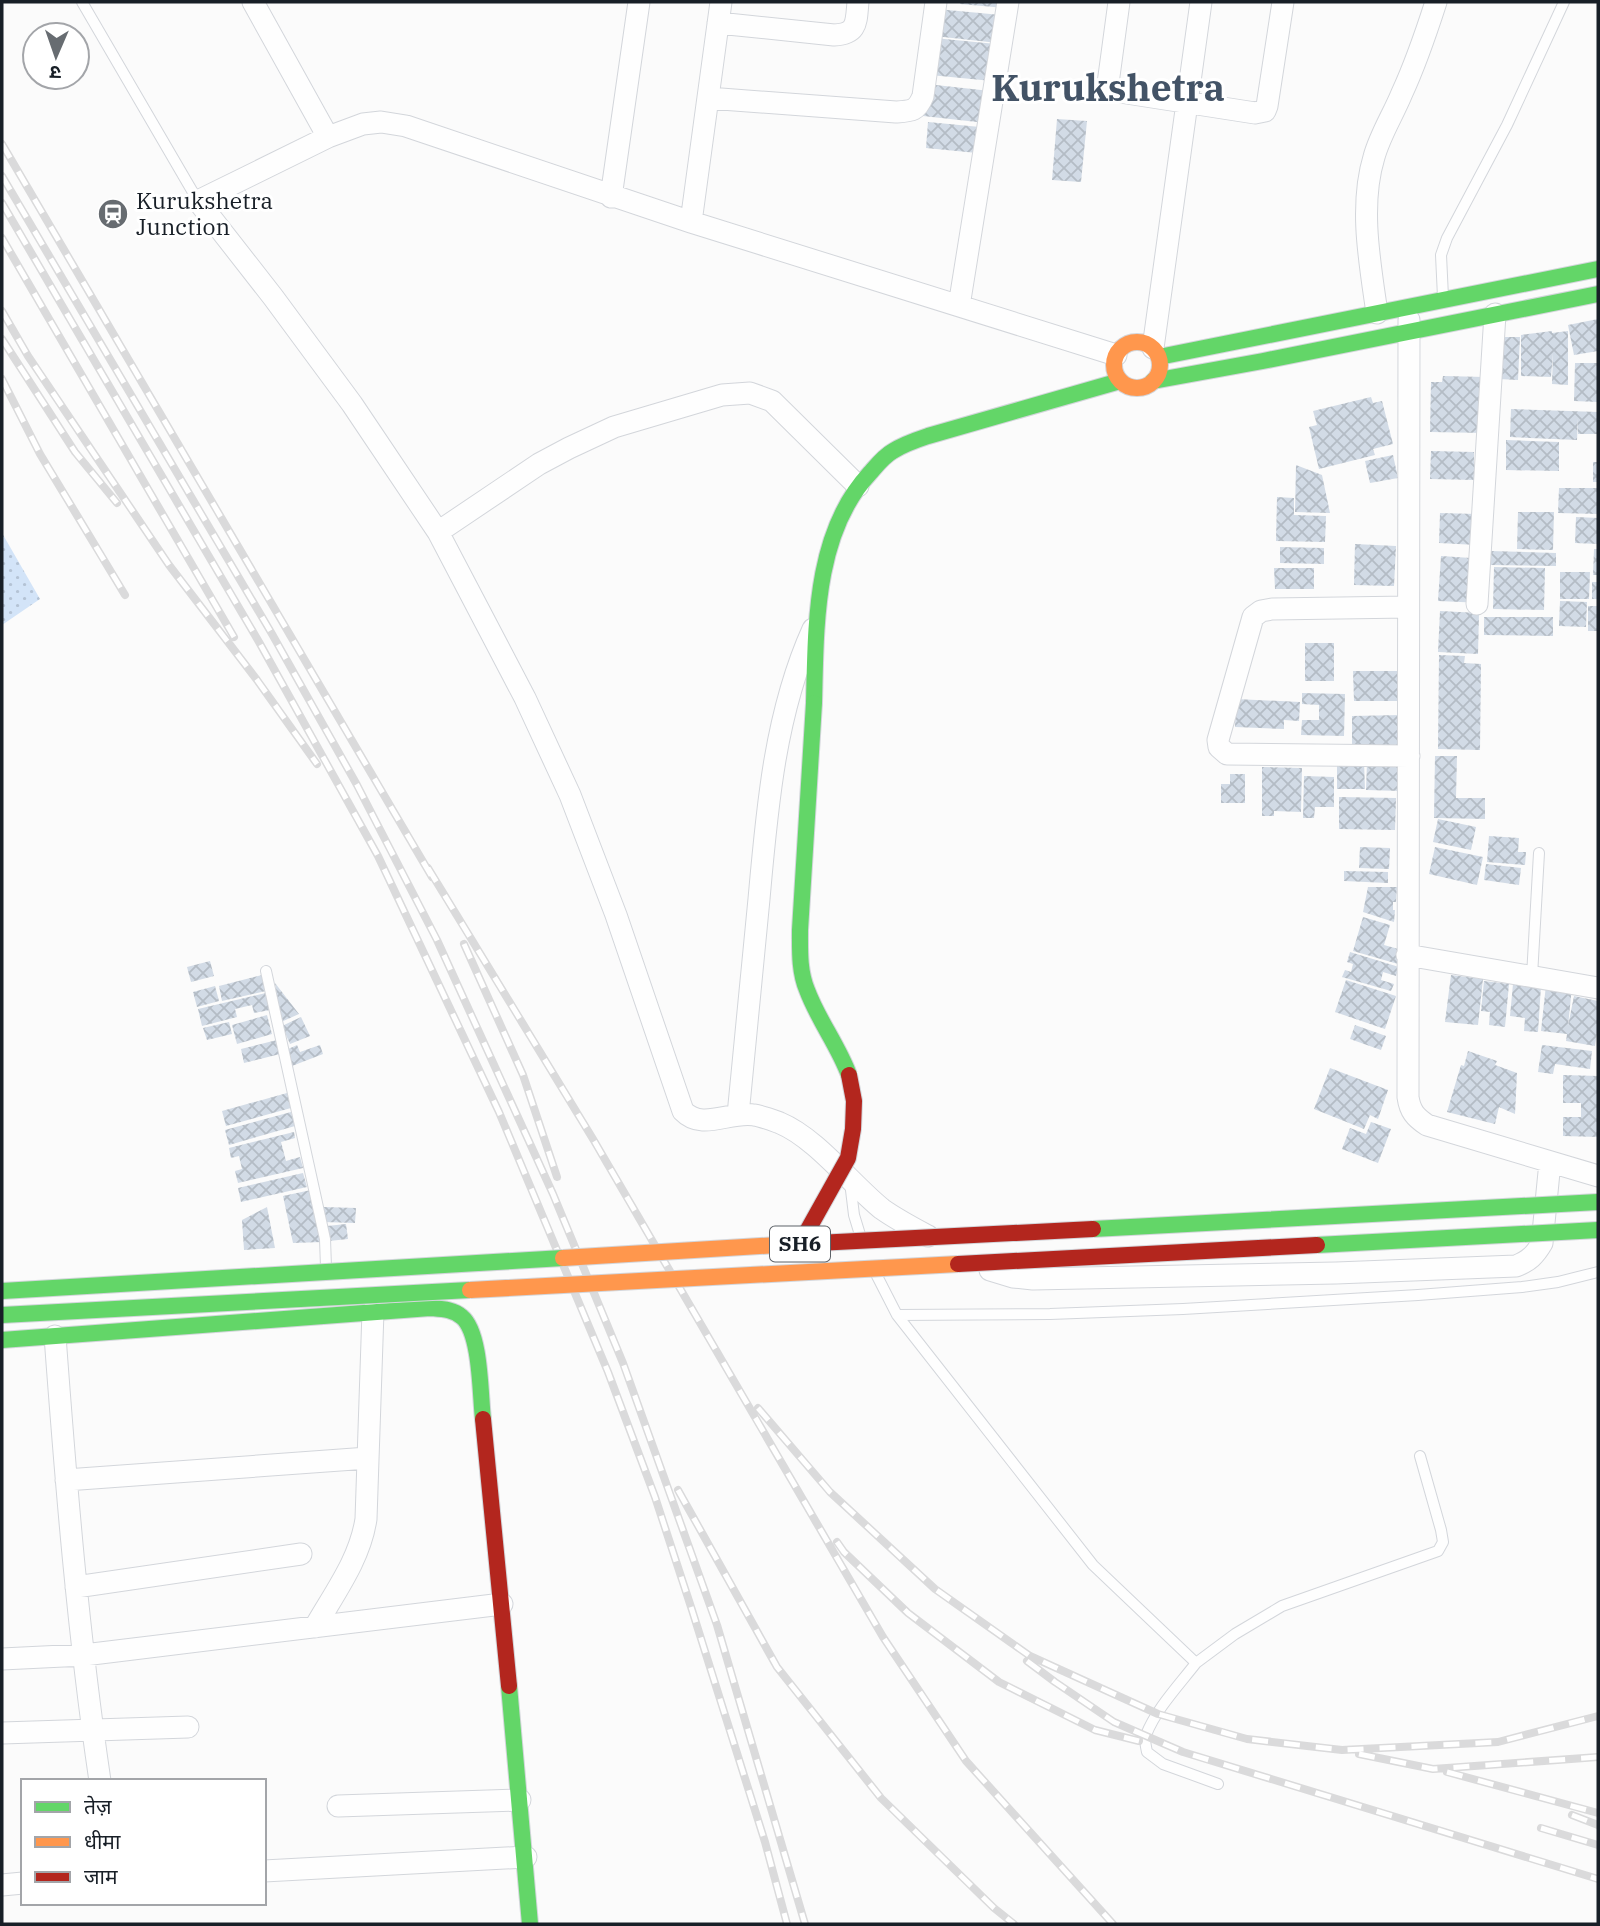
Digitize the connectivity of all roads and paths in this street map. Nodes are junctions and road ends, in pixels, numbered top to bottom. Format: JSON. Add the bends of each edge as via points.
{"nodes":[{"id":1,"x":82,"y":2,"type":"edge"},
{"id":2,"x":253,"y":2,"type":"edge"},
{"id":3,"x":639,"y":2,"type":"edge"},
{"id":4,"x":858,"y":2,"type":"edge"},
{"id":5,"x":936,"y":2,"type":"edge"},
{"id":6,"x":1008,"y":2,"type":"edge"},
{"id":7,"x":1119,"y":2,"type":"edge"},
{"id":8,"x":1201,"y":2,"type":"edge"},
{"id":9,"x":1283,"y":2,"type":"edge"},
{"id":10,"x":1436,"y":2,"type":"edge"},
{"id":11,"x":1564,"y":2,"type":"edge"},
{"id":12,"x":720,"y":12,"type":"edge"},
{"id":13,"x":708,"y":98,"type":"junction"},
{"id":14,"x":1186,"y":103,"type":"junction"},
{"id":15,"x":328,"y":137,"type":"junction"},
{"id":16,"x":611,"y":197,"type":"junction"},
{"id":17,"x":198,"y":201,"type":"junction"},
{"id":18,"x":691,"y":222,"type":"junction"},
{"id":19,"x":1598,"y":269,"type":"edge"},
{"id":20,"x":1598,"y":294,"type":"edge"},
{"id":21,"x":1444,"y":300,"type":"junction"},
{"id":22,"x":959,"y":306,"type":"junction"},
{"id":23,"x":1409,"y":307,"type":"junction"},
{"id":24,"x":1377,"y":313,"type":"junction"},
{"id":25,"x":1495,"y":314,"type":"junction"},
{"id":26,"x":1409,"y":332,"type":"junction"},
{"id":27,"x":1156,"y":352,"type":"junction"},
{"id":28,"x":1116,"y":355,"type":"junction"},
{"id":29,"x":1120,"y":380,"type":"junction"},
{"id":30,"x":1153,"y":381,"type":"junction"},
{"id":31,"x":858,"y":486,"type":"junction"},
{"id":32,"x":438,"y":532,"type":"junction"},
{"id":33,"x":1478,"y":604,"type":"dead end"},
{"id":34,"x":1408,"y":607,"type":"junction"},
{"id":35,"x":817,"y":621,"type":"junction"},
{"id":36,"x":1409,"y":757,"type":"junction"},
{"id":37,"x":1539,"y":853,"type":"dead end"},
{"id":38,"x":1408,"y":955,"type":"junction"},
{"id":39,"x":266,"y":971,"type":"dead end"},
{"id":40,"x":1532,"y":976,"type":"junction"},
{"id":41,"x":1598,"y":988,"type":"edge"},
{"id":42,"x":738,"y":1115,"type":"junction"},
{"id":43,"x":1550,"y":1162,"type":"junction"},
{"id":44,"x":1598,"y":1176,"type":"edge"},
{"id":45,"x":850,"y":1179,"type":"junction"},
{"id":46,"x":1598,"y":1202,"type":"edge"},
{"id":47,"x":1598,"y":1230,"type":"edge"},
{"id":48,"x":800,"y":1244,"type":"junction"},
{"id":49,"x":1598,"y":1272,"type":"edge"},
{"id":50,"x":2,"y":1291,"type":"edge"},
{"id":51,"x":373,"y":1311,"type":"junction"},
{"id":52,"x":327,"y":1314,"type":"junction"},
{"id":53,"x":2,"y":1315,"type":"edge"},
{"id":54,"x":897,"y":1315,"type":"junction"},
{"id":55,"x":55,"y":1335,"type":"junction"},
{"id":56,"x":2,"y":1340,"type":"edge"},
{"id":57,"x":1420,"y":1456,"type":"dead end"},
{"id":58,"x":368,"y":1458,"type":"junction"},
{"id":59,"x":66,"y":1480,"type":"junction"},
{"id":60,"x":301,"y":1553,"type":"dead end"},
{"id":61,"x":76,"y":1587,"type":"junction"},
{"id":62,"x":502,"y":1604,"type":"junction"},
{"id":63,"x":315,"y":1627,"type":"junction"},
{"id":64,"x":84,"y":1655,"type":"junction"},
{"id":65,"x":2,"y":1659,"type":"edge"},
{"id":66,"x":1196,"y":1663,"type":"junction"},
{"id":67,"x":188,"y":1727,"type":"dead end"},
{"id":68,"x":92,"y":1730,"type":"junction"},
{"id":69,"x":2,"y":1734,"type":"edge"},
{"id":70,"x":100,"y":1779,"type":"edge"},
{"id":71,"x":1217,"y":1784,"type":"dead end"},
{"id":72,"x":520,"y":1800,"type":"junction"},
{"id":73,"x":338,"y":1806,"type":"dead end"},
{"id":74,"x":526,"y":1857,"type":"junction"},
{"id":75,"x":266,"y":1871,"type":"edge"},
{"id":76,"x":21,"y":1884,"type":"edge"},
{"id":77,"x":2,"y":1885,"type":"edge"},
{"id":78,"x":530,"y":1924,"type":"edge"}],
"edges":[{"from":1,"to":17,"type":"lane"},
{"from":2,"to":15,"type":"street"},
{"from":3,"to":16,"type":"street"},
{"from":4,"to":12,"type":"street","via":[[852,31],[834,36]]},
{"from":5,"to":13,"type":"street","via":[[923,96],[919,106],[910,111]]},
{"from":6,"to":22,"type":"street"},
{"from":7,"to":14,"type":"street","via":[[1108,83],[1120,92]]},
{"from":8,"to":14,"type":"street"},
{"from":9,"to":14,"type":"street","via":[[1265,111]]},
{"from":10,"to":24,"type":"street","via":[[1373,159],[1367,241]]},
{"from":11,"to":21,"type":"lane","via":[[1507,125],[1447,238],[1441,255]]},
{"from":12,"to":13,"type":"street"},
{"from":13,"to":18,"type":"street"},
{"from":14,"to":27,"type":"street"},
{"from":15,"to":16,"type":"street","via":[[363,124],[406,126]]},
{"from":15,"to":17,"type":"street"},
{"from":16,"to":18,"type":"street"},
{"from":17,"to":32,"type":"street","via":[[352,404]]},
{"from":18,"to":22,"type":"street"},
{"from":19,"to":21,"type":"main road"},
{"from":20,"to":25,"type":"main road"},
{"from":21,"to":23,"type":"main road"},
{"from":22,"to":28,"type":"street"},
{"from":23,"to":24,"type":"main road"},
{"from":23,"to":26,"type":"street"},
{"from":24,"to":27,"type":"main road"},
{"from":25,"to":26,"type":"main road"},
{"from":25,"to":33,"type":"street"},
{"from":26,"to":30,"type":"main road"},
{"from":26,"to":34,"type":"street"},
{"from":27,"to":28,"type":"main road","via":[[1147,344],[1132,342]]},
{"from":27,"to":30,"type":"main road","via":[[1160,370]]},
{"from":28,"to":29,"type":"main road","via":[[1114,368]]},
{"from":29,"to":30,"type":"main road","via":[[1133,388]]},
{"from":29,"to":31,"type":"main road","via":[[916,439],[884,457]]},
{"from":31,"to":32,"type":"street","via":[[772,401],[750,393],[722,395],[614,427],[569,448]]},
{"from":31,"to":35,"type":"main road","via":[[829,549]]},
{"from":32,"to":42,"type":"street","via":[[570,795],[683,1111],[701,1121]]},
{"from":34,"to":36,"type":"street"},
{"from":34,"to":36,"type":"street","via":[[1272,609],[1252,617],[1219,747],[1227,754]]},
{"from":35,"to":42,"type":"street","via":[[800,657],[784,714],[766,818]]},
{"from":35,"to":48,"type":"main road","bridge":true,"via":[[800,963],[806,989],[849,1074],[854,1101],[848,1158]]},
{"from":36,"to":38,"type":"street"},
{"from":37,"to":40,"type":"lane"},
{"from":38,"to":40,"type":"street"},
{"from":38,"to":43,"type":"street","via":[[1408,1097],[1416,1118]]},
{"from":39,"to":52,"type":"lane","via":[[325,1238]]},
{"from":40,"to":41,"type":"street"},
{"from":42,"to":45,"type":"street","via":[[782,1124],[804,1137]]},
{"from":43,"to":44,"type":"street"},
{"from":43,"to":45,"type":"street","via":[[1542,1243],[1527,1261],[1516,1266],[1336,1273],[1013,1278],[893,1216]]},
{"from":45,"to":54,"type":"lane","via":[[854,1215],[867,1256]]},
{"from":46,"to":48,"type":"main road","number":"SH6","bridge":true},
{"from":47,"to":53,"type":"main road","number":"SH6","bridge":true},
{"from":48,"to":50,"type":"main road","number":"SH6","bridge":true},
{"from":49,"to":54,"type":"lane","via":[[1522,1287],[1252,1305]]},
{"from":51,"to":52,"type":"main road"},
{"from":51,"to":58,"type":"street"},
{"from":51,"to":62,"type":"main road","via":[[451,1309],[470,1325]]},
{"from":52,"to":55,"type":"main road"},
{"from":54,"to":66,"type":"lane","via":[[1093,1565]]},
{"from":55,"to":56,"type":"main road"},
{"from":55,"to":59,"type":"street"},
{"from":57,"to":66,"type":"lane","via":[[1441,1530],[1443,1542],[1438,1552],[1282,1606]]},
{"from":58,"to":59,"type":"street"},
{"from":58,"to":63,"type":"street","via":[[360,1549]]},
{"from":59,"to":61,"type":"street"},
{"from":60,"to":61,"type":"street"},
{"from":61,"to":64,"type":"street"},
{"from":62,"to":63,"type":"street"},
{"from":62,"to":72,"type":"main road"},
{"from":63,"to":64,"type":"street"},
{"from":64,"to":65,"type":"street"},
{"from":64,"to":68,"type":"street"},
{"from":66,"to":71,"type":"lane","via":[[1158,1714],[1145,1742],[1147,1752],[1163,1764]]},
{"from":67,"to":68,"type":"street"},
{"from":68,"to":69,"type":"street"},
{"from":68,"to":70,"type":"street"},
{"from":72,"to":73,"type":"street"},
{"from":72,"to":74,"type":"main road"},
{"from":74,"to":75,"type":"street"},
{"from":74,"to":78,"type":"main road"},
{"from":76,"to":77,"type":"street"}]}
